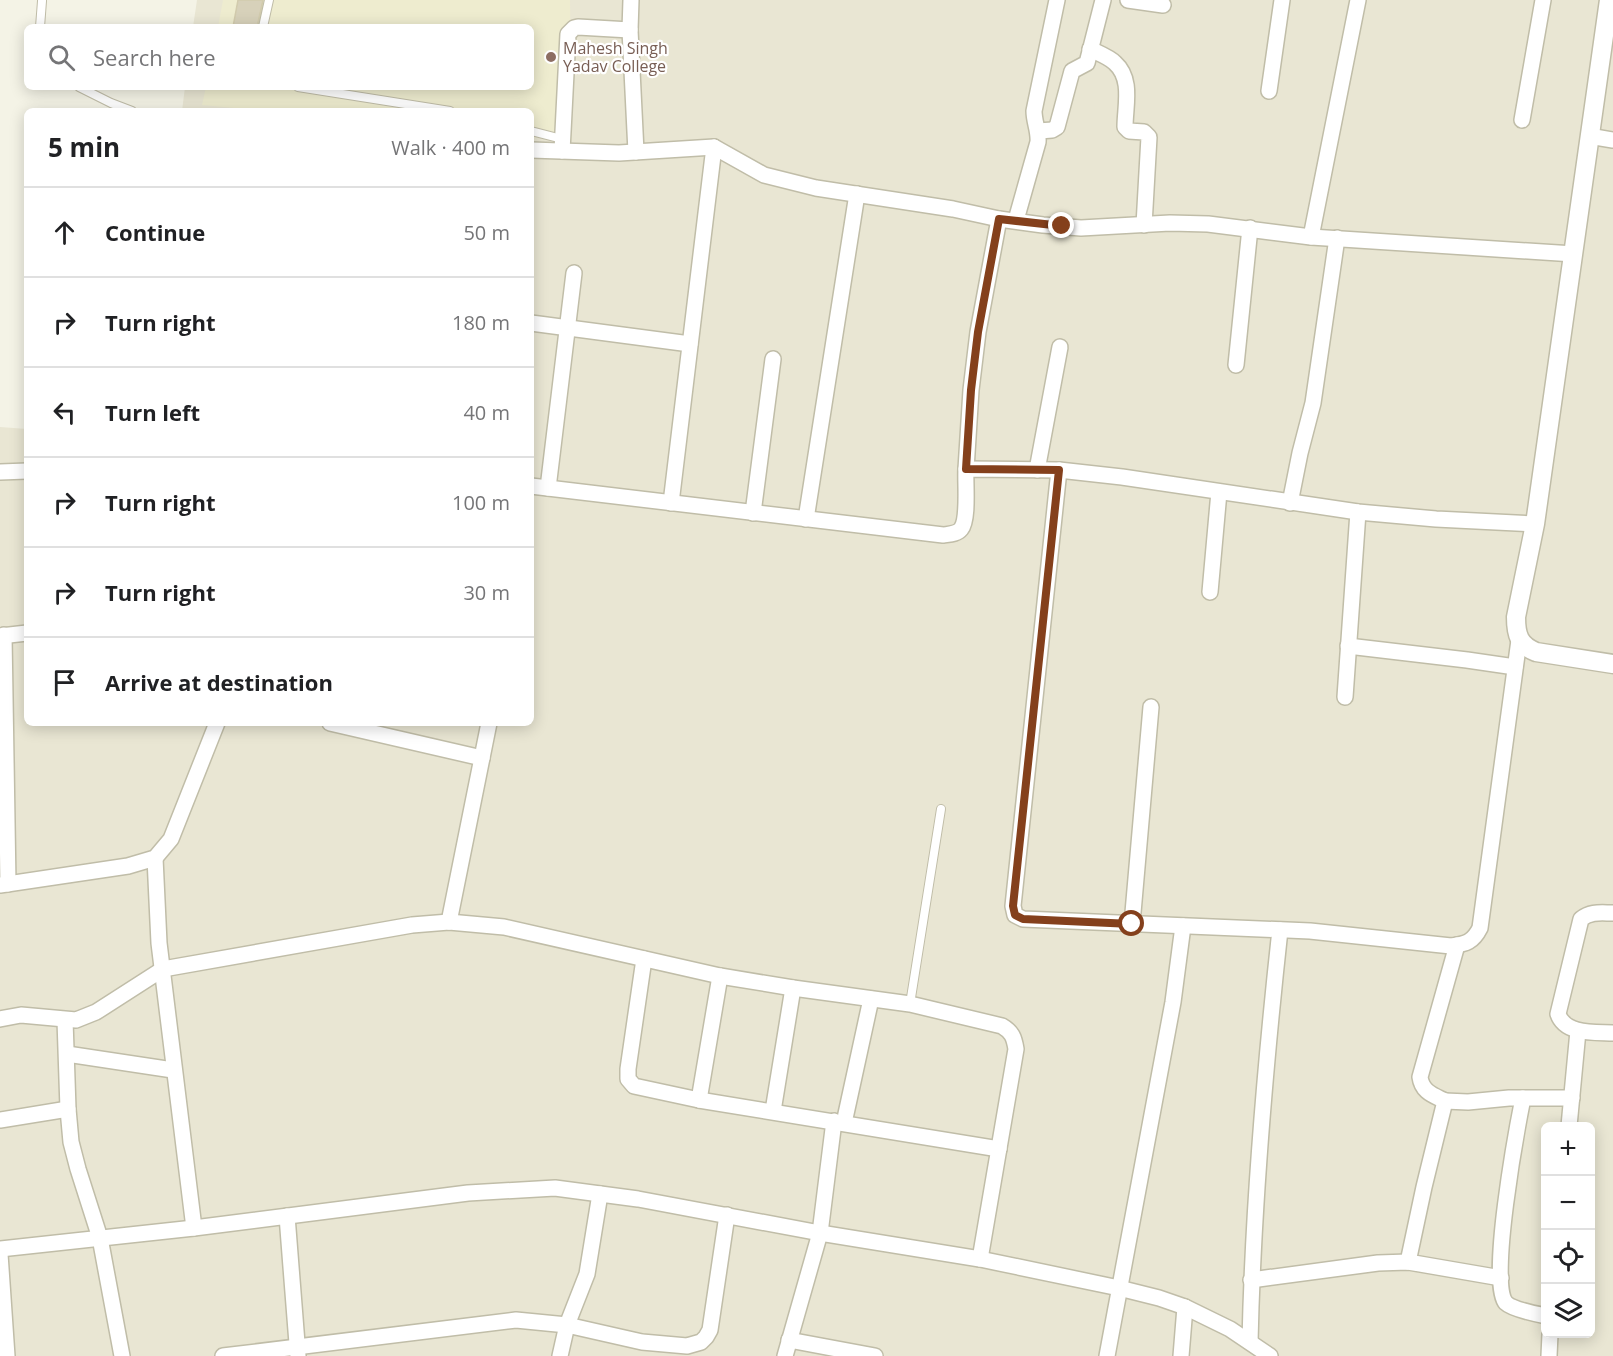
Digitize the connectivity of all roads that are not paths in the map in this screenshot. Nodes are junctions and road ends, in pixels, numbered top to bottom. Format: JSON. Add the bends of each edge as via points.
{"nodes":[{"id":1,"x":269,"y":0,"type":"edge"},
{"id":2,"x":631,"y":0,"type":"edge"},
{"id":3,"x":1057,"y":0,"type":"edge"},
{"id":4,"x":1103,"y":0,"type":"edge"},
{"id":5,"x":1128,"y":0,"type":"edge"},
{"id":6,"x":1282,"y":0,"type":"edge"},
{"id":7,"x":1358,"y":0,"type":"edge"},
{"id":8,"x":1543,"y":0,"type":"edge"},
{"id":9,"x":42,"y":1,"type":"edge"},
{"id":10,"x":1163,"y":5,"type":"dead end"},
{"id":11,"x":1610,"y":8,"type":"edge"},
{"id":12,"x":40,"y":24,"type":"edge"},
{"id":13,"x":264,"y":24,"type":"edge"},
{"id":14,"x":630,"y":30,"type":"junction"},
{"id":15,"x":1090,"y":49,"type":"junction"},
{"id":16,"x":85,"y":90,"type":"edge"},
{"id":17,"x":317,"y":90,"type":"edge"},
{"id":18,"x":1269,"y":91,"type":"dead end"},
{"id":19,"x":124,"y":108,"type":"edge"},
{"id":20,"x":431,"y":108,"type":"edge"},
{"id":21,"x":1522,"y":120,"type":"dead end"},
{"id":22,"x":1039,"y":131,"type":"junction"},
{"id":23,"x":534,"y":132,"type":"edge"},
{"id":24,"x":1589,"y":136,"type":"junction"},
{"id":25,"x":1613,"y":140,"type":"edge"},
{"id":26,"x":562,"y":145,"type":"junction"},
{"id":27,"x":714,"y":147,"type":"junction"},
{"id":28,"x":534,"y":150,"type":"edge"},
{"id":29,"x":636,"y":152,"type":"junction"},
{"id":30,"x":856,"y":194,"type":"junction"},
{"id":31,"x":999,"y":219,"type":"junction"},
{"id":32,"x":1016,"y":220,"type":"junction"},
{"id":33,"x":1144,"y":225,"type":"junction"},
{"id":34,"x":1250,"y":228,"type":"junction"},
{"id":35,"x":1311,"y":237,"type":"junction"},
{"id":36,"x":1337,"y":238,"type":"junction"},
{"id":37,"x":1574,"y":254,"type":"junction"},
{"id":38,"x":574,"y":273,"type":"dead end"},
{"id":39,"x":534,"y":322,"type":"edge"},
{"id":40,"x":567,"y":327,"type":"junction"},
{"id":41,"x":690,"y":344,"type":"junction"},
{"id":42,"x":1060,"y":347,"type":"dead end"},
{"id":43,"x":773,"y":359,"type":"dead end"},
{"id":44,"x":1236,"y":365,"type":"dead end"},
{"id":45,"x":966,"y":469,"type":"junction"},
{"id":46,"x":1037,"y":470,"type":"junction"},
{"id":47,"x":1059,"y":470,"type":"junction"},
{"id":48,"x":24,"y":471,"type":"edge"},
{"id":49,"x":0,"y":472,"type":"edge"},
{"id":50,"x":534,"y":486,"type":"edge"},
{"id":51,"x":548,"y":488,"type":"junction"},
{"id":52,"x":1219,"y":492,"type":"junction"},
{"id":53,"x":1290,"y":502,"type":"junction"},
{"id":54,"x":671,"y":503,"type":"junction"},
{"id":55,"x":1358,"y":512,"type":"junction"},
{"id":56,"x":753,"y":513,"type":"junction"},
{"id":57,"x":806,"y":519,"type":"junction"},
{"id":58,"x":1535,"y":524,"type":"junction"},
{"id":59,"x":1210,"y":592,"type":"dead end"},
{"id":60,"x":24,"y":633,"type":"edge"},
{"id":61,"x":2,"y":635,"type":"edge"},
{"id":62,"x":1519,"y":640,"type":"junction"},
{"id":63,"x":1348,"y":646,"type":"junction"},
{"id":64,"x":1613,"y":664,"type":"edge"},
{"id":65,"x":1515,"y":667,"type":"junction"},
{"id":66,"x":1345,"y":698,"type":"dead end"},
{"id":67,"x":1151,"y":707,"type":"dead end"},
{"id":68,"x":216,"y":726,"type":"edge"},
{"id":69,"x":343,"y":726,"type":"edge"},
{"id":70,"x":488,"y":726,"type":"edge"},
{"id":71,"x":482,"y":758,"type":"junction"},
{"id":72,"x":941,"y":808,"type":"dead end"},
{"id":73,"x":155,"y":858,"type":"junction"},
{"id":74,"x":4,"y":885,"type":"edge"},
{"id":75,"x":1613,"y":913,"type":"edge"},
{"id":76,"x":449,"y":922,"type":"junction"},
{"id":77,"x":1132,"y":924,"type":"junction"},
{"id":78,"x":1184,"y":926,"type":"junction"},
{"id":79,"x":1280,"y":930,"type":"junction"},
{"id":80,"x":1457,"y":945,"type":"junction"},
{"id":81,"x":644,"y":959,"type":"junction"},
{"id":82,"x":163,"y":969,"type":"junction"},
{"id":83,"x":720,"y":976,"type":"junction"},
{"id":84,"x":793,"y":988,"type":"junction"},
{"id":85,"x":871,"y":999,"type":"junction"},
{"id":86,"x":910,"y":1004,"type":"junction"},
{"id":87,"x":0,"y":1019,"type":"edge"},
{"id":88,"x":65,"y":1020,"type":"junction"},
{"id":89,"x":1578,"y":1031,"type":"junction"},
{"id":90,"x":1613,"y":1033,"type":"edge"},
{"id":91,"x":67,"y":1054,"type":"junction"},
{"id":92,"x":173,"y":1070,"type":"junction"},
{"id":93,"x":1523,"y":1098,"type":"junction"},
{"id":94,"x":1572,"y":1098,"type":"junction"},
{"id":95,"x":699,"y":1100,"type":"junction"},
{"id":96,"x":1445,"y":1101,"type":"junction"},
{"id":97,"x":68,"y":1109,"type":"junction"},
{"id":98,"x":772,"y":1111,"type":"junction"},
{"id":99,"x":0,"y":1120,"type":"edge"},
{"id":100,"x":839,"y":1122,"type":"junction"},
{"id":101,"x":1569,"y":1122,"type":"edge"},
{"id":102,"x":999,"y":1149,"type":"junction"},
{"id":103,"x":600,"y":1194,"type":"junction"},
{"id":104,"x":727,"y":1215,"type":"junction"},
{"id":105,"x":287,"y":1216,"type":"junction"},
{"id":106,"x":194,"y":1228,"type":"junction"},
{"id":107,"x":820,"y":1233,"type":"junction"},
{"id":108,"x":100,"y":1238,"type":"junction"},
{"id":109,"x":0,"y":1249,"type":"edge"},
{"id":110,"x":0,"y":1254,"type":"edge"},
{"id":111,"x":980,"y":1259,"type":"junction"},
{"id":112,"x":1408,"y":1262,"type":"junction"},
{"id":113,"x":1501,"y":1278,"type":"junction"},
{"id":114,"x":1251,"y":1280,"type":"junction"},
{"id":115,"x":1119,"y":1288,"type":"junction"},
{"id":116,"x":1185,"y":1307,"type":"junction"},
{"id":117,"x":1541,"y":1315,"type":"edge"},
{"id":118,"x":567,"y":1325,"type":"junction"},
{"id":119,"x":1550,"y":1338,"type":"edge"},
{"id":120,"x":789,"y":1340,"type":"junction"},
{"id":121,"x":1250,"y":1342,"type":"junction"},
{"id":122,"x":641,"y":1349,"type":"edge"},
{"id":123,"x":298,"y":1351,"type":"edge"},
{"id":124,"x":7,"y":1356,"type":"edge"},
{"id":125,"x":123,"y":1356,"type":"edge"},
{"id":126,"x":223,"y":1356,"type":"edge"},
{"id":127,"x":560,"y":1356,"type":"edge"},
{"id":128,"x":785,"y":1356,"type":"edge"},
{"id":129,"x":872,"y":1356,"type":"edge"},
{"id":130,"x":1107,"y":1356,"type":"edge"},
{"id":131,"x":1181,"y":1356,"type":"edge"},
{"id":132,"x":1270,"y":1356,"type":"edge"},
{"id":133,"x":1549,"y":1356,"type":"edge"}],
"edges":[{"from":1,"to":13,"type":"lane"},
{"from":2,"to":14,"type":"street"},
{"from":3,"to":22,"type":"street","via":[[1034,111]]},
{"from":4,"to":15,"type":"street"},
{"from":5,"to":10,"type":"street"},
{"from":6,"to":18,"type":"street"},
{"from":7,"to":35,"type":"street"},
{"from":8,"to":21,"type":"street"},
{"from":9,"to":12,"type":"lane"},
{"from":11,"to":24,"type":"street"},
{"from":14,"to":26,"type":"street","via":[[578,27],[568,34]]},
{"from":14,"to":29,"type":"street"},
{"from":15,"to":22,"type":"street","via":[[1085,65],[1072,71],[1057,126]]},
{"from":15,"to":33,"type":"street","via":[[1114,61],[1122,70],[1127,97],[1125,126],[1149,137]]},
{"from":16,"to":19,"type":"lane"},
{"from":17,"to":20,"type":"lane"},
{"from":22,"to":32,"type":"street"},
{"from":23,"to":26,"type":"lane"},
{"from":24,"to":25,"type":"street"},
{"from":24,"to":37,"type":"street"},
{"from":26,"to":28,"type":"street"},
{"from":26,"to":29,"type":"street"},
{"from":27,"to":29,"type":"street"},
{"from":27,"to":30,"type":"street","via":[[764,175]]},
{"from":27,"to":41,"type":"street"},
{"from":30,"to":31,"type":"street"},
{"from":30,"to":57,"type":"street"},
{"from":31,"to":32,"type":"street"},
{"from":31,"to":45,"type":"street","via":[[978,332]]},
{"from":32,"to":33,"type":"street","via":[[1081,228]]},
{"from":33,"to":34,"type":"street"},
{"from":34,"to":35,"type":"street"},
{"from":34,"to":44,"type":"street"},
{"from":35,"to":36,"type":"street"},
{"from":36,"to":37,"type":"street"},
{"from":36,"to":53,"type":"street","via":[[1313,403]]},
{"from":37,"to":58,"type":"street"},
{"from":38,"to":40,"type":"street"},
{"from":39,"to":40,"type":"street"},
{"from":40,"to":41,"type":"street"},
{"from":40,"to":51,"type":"street"},
{"from":41,"to":54,"type":"street"},
{"from":42,"to":46,"type":"street"},
{"from":43,"to":56,"type":"street"},
{"from":45,"to":46,"type":"street"},
{"from":45,"to":57,"type":"street","via":[[965,519],[962,529],[954,534]]},
{"from":46,"to":47,"type":"street"},
{"from":47,"to":52,"type":"street"},
{"from":47,"to":77,"type":"street","via":[[1013,906],[1015,915],[1023,919]]},
{"from":48,"to":49,"type":"street"},
{"from":50,"to":51,"type":"street"},
{"from":51,"to":54,"type":"street"},
{"from":52,"to":53,"type":"street"},
{"from":52,"to":59,"type":"street"},
{"from":53,"to":55,"type":"street"},
{"from":54,"to":56,"type":"street"},
{"from":55,"to":58,"type":"street"},
{"from":55,"to":63,"type":"street"},
{"from":56,"to":57,"type":"street"},
{"from":58,"to":62,"type":"street","via":[[1516,617]]},
{"from":60,"to":61,"type":"street"},
{"from":61,"to":74,"type":"street"},
{"from":62,"to":64,"type":"street","via":[[1525,648],[1536,652]]},
{"from":62,"to":65,"type":"street"},
{"from":63,"to":65,"type":"street"},
{"from":63,"to":66,"type":"street"},
{"from":65,"to":80,"type":"street","via":[[1480,928],[1474,940]]},
{"from":67,"to":77,"type":"street"},
{"from":68,"to":73,"type":"street","via":[[171,839]]},
{"from":69,"to":71,"type":"street"},
{"from":70,"to":71,"type":"street"},
{"from":71,"to":76,"type":"street"},
{"from":72,"to":86,"type":"lane"},
{"from":73,"to":74,"type":"street","via":[[128,866]]},
{"from":73,"to":82,"type":"street"},
{"from":75,"to":89,"type":"street","via":[[1586,915],[1577,927],[1558,1014],[1560,1020]]},
{"from":76,"to":81,"type":"street","via":[[504,927]]},
{"from":76,"to":82,"type":"street","via":[[412,925]]},
{"from":77,"to":78,"type":"street"},
{"from":78,"to":79,"type":"street"},
{"from":78,"to":115,"type":"street"},
{"from":79,"to":80,"type":"street"},
{"from":79,"to":114,"type":"street"},
{"from":80,"to":96,"type":"street","via":[[1420,1077],[1426,1091]]},
{"from":81,"to":83,"type":"street"},
{"from":81,"to":95,"type":"street","via":[[628,1079],[634,1086]]},
{"from":82,"to":88,"type":"street","via":[[96,1012]]},
{"from":82,"to":92,"type":"street"},
{"from":83,"to":84,"type":"street"},
{"from":83,"to":95,"type":"street"},
{"from":84,"to":85,"type":"street"},
{"from":84,"to":98,"type":"street"},
{"from":85,"to":86,"type":"street"},
{"from":85,"to":100,"type":"street"},
{"from":86,"to":102,"type":"street","via":[[1002,1026],[1015,1039]]},
{"from":87,"to":88,"type":"street","via":[[21,1015]]},
{"from":88,"to":91,"type":"street"},
{"from":89,"to":90,"type":"street"},
{"from":89,"to":94,"type":"street"},
{"from":91,"to":92,"type":"street"},
{"from":91,"to":97,"type":"street"},
{"from":92,"to":106,"type":"street"},
{"from":93,"to":94,"type":"street"},
{"from":93,"to":96,"type":"street"},
{"from":93,"to":113,"type":"street","via":[[1508,1178]]},
{"from":94,"to":101,"type":"street"},
{"from":95,"to":98,"type":"street"},
{"from":96,"to":112,"type":"street"},
{"from":97,"to":99,"type":"street"},
{"from":97,"to":108,"type":"street","via":[[71,1142]]},
{"from":98,"to":100,"type":"street"},
{"from":100,"to":102,"type":"street"},
{"from":100,"to":107,"type":"street"},
{"from":102,"to":111,"type":"street"},
{"from":103,"to":104,"type":"street"},
{"from":103,"to":105,"type":"street","via":[[555,1188],[468,1193]]},
{"from":103,"to":118,"type":"street","via":[[587,1274]]},
{"from":104,"to":107,"type":"street"},
{"from":104,"to":122,"type":"street","via":[[706,1337],[687,1346]]},
{"from":105,"to":106,"type":"street"},
{"from":105,"to":123,"type":"street"},
{"from":106,"to":108,"type":"street"},
{"from":107,"to":111,"type":"street"},
{"from":107,"to":120,"type":"street"},
{"from":108,"to":109,"type":"street"},
{"from":108,"to":125,"type":"street"},
{"from":110,"to":124,"type":"street"},
{"from":111,"to":115,"type":"street"},
{"from":112,"to":113,"type":"street"},
{"from":112,"to":114,"type":"street"},
{"from":113,"to":117,"type":"street","via":[[1503,1297],[1509,1305]]},
{"from":114,"to":121,"type":"street"},
{"from":115,"to":116,"type":"street"},
{"from":115,"to":130,"type":"street"},
{"from":116,"to":121,"type":"street"},
{"from":116,"to":131,"type":"street"},
{"from":118,"to":122,"type":"street"},
{"from":118,"to":123,"type":"street","via":[[516,1320]]},
{"from":118,"to":127,"type":"street"},
{"from":119,"to":133,"type":"street"},
{"from":120,"to":128,"type":"street"},
{"from":120,"to":129,"type":"street"},
{"from":121,"to":132,"type":"street"},
{"from":123,"to":126,"type":"street"}]}
